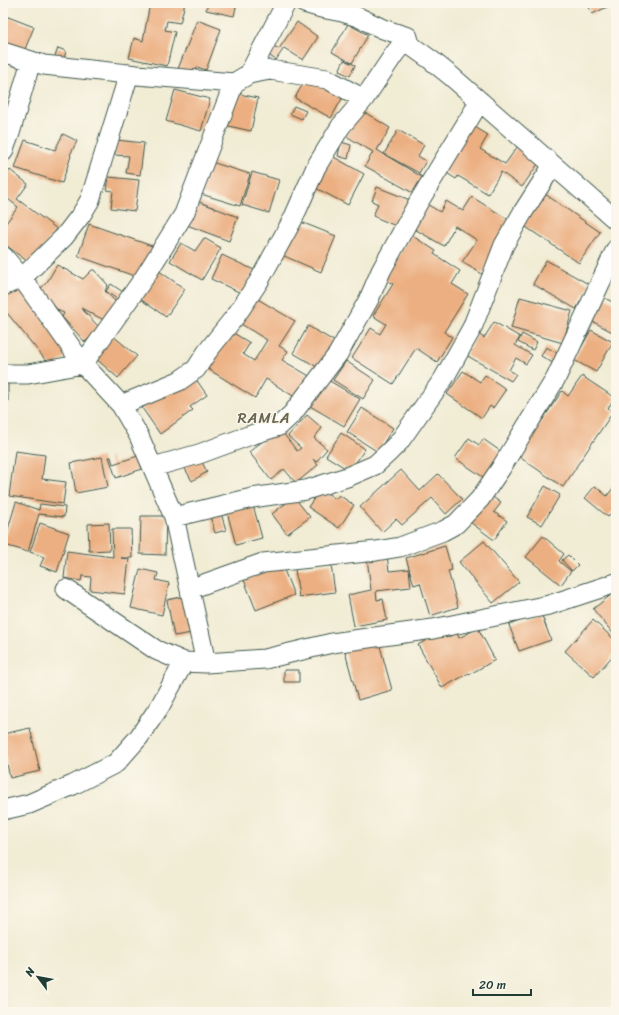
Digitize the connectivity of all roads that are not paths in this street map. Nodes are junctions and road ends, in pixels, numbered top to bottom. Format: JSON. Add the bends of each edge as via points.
{"nodes":[{"id":1,"x":286,"y":3,"type":"edge"},
{"id":2,"x":304,"y":3,"type":"edge"},
{"id":3,"x":408,"y":37,"type":"junction"},
{"id":4,"x":3,"y":52,"type":"edge"},
{"id":5,"x":31,"y":61,"type":"junction"},
{"id":6,"x":129,"y":74,"type":"junction"},
{"id":7,"x":241,"y":78,"type":"junction"},
{"id":8,"x":364,"y":99,"type":"junction"},
{"id":9,"x":480,"y":101,"type":"junction"},
{"id":10,"x":3,"y":152,"type":"edge"},
{"id":11,"x":553,"y":165,"type":"junction"},
{"id":12,"x":616,"y":220,"type":"edge"},
{"id":13,"x":616,"y":250,"type":"edge"},
{"id":14,"x":3,"y":256,"type":"edge"},
{"id":15,"x":22,"y":278,"type":"junction"},
{"id":16,"x":3,"y":286,"type":"edge"},
{"id":17,"x":83,"y":364,"type":"junction"},
{"id":18,"x":3,"y":374,"type":"edge"},
{"id":19,"x":121,"y":404,"type":"junction"},
{"id":20,"x":153,"y":467,"type":"junction"},
{"id":21,"x":174,"y":517,"type":"junction"},
{"id":22,"x":616,"y":584,"type":"edge"},
{"id":23,"x":66,"y":589,"type":"dead end"},
{"id":24,"x":190,"y":589,"type":"junction"},
{"id":25,"x":184,"y":662,"type":"junction"},
{"id":26,"x":206,"y":663,"type":"junction"},
{"id":27,"x":3,"y":810,"type":"edge"}],
"edges":[{"from":1,"to":7,"type":"street"},
{"from":2,"to":3,"type":"street","via":[[358,17]]},
{"from":3,"to":8,"type":"street"},
{"from":3,"to":9,"type":"street","via":[[410,45]]},
{"from":4,"to":5,"type":"street"},
{"from":5,"to":6,"type":"street","via":[[44,65]]},
{"from":5,"to":10,"type":"street"},
{"from":6,"to":7,"type":"street"},
{"from":6,"to":15,"type":"street","via":[[90,200],[64,237]]},
{"from":7,"to":8,"type":"street","via":[[270,70],[326,79]]},
{"from":7,"to":17,"type":"street","via":[[184,214],[144,278]]},
{"from":8,"to":19,"type":"street","via":[[342,126],[316,167],[293,219],[259,281],[196,369],[180,381]]},
{"from":9,"to":11,"type":"street"},
{"from":9,"to":20,"type":"street","via":[[418,203],[338,354],[292,414],[279,426]]},
{"from":11,"to":12,"type":"street"},
{"from":11,"to":21,"type":"street","via":[[504,245],[472,328],[444,378],[399,442],[388,453],[375,465],[306,490],[252,498]]},
{"from":13,"to":24,"type":"street","via":[[556,378],[480,499],[456,524],[400,547],[376,552],[264,563]]},
{"from":14,"to":15,"type":"street"},
{"from":15,"to":16,"type":"street"},
{"from":15,"to":17,"type":"street"},
{"from":17,"to":18,"type":"street","via":[[28,374]]},
{"from":17,"to":19,"type":"street"},
{"from":19,"to":20,"type":"street"},
{"from":20,"to":21,"type":"street"},
{"from":21,"to":24,"type":"street"},
{"from":22,"to":26,"type":"street","via":[[549,605],[433,629],[332,643],[265,659]]},
{"from":23,"to":25,"type":"street","via":[[156,650]]},
{"from":24,"to":26,"type":"street"},
{"from":25,"to":26,"type":"street"},
{"from":25,"to":27,"type":"street","via":[[160,706],[139,737],[116,763],[29,804]]}]}
